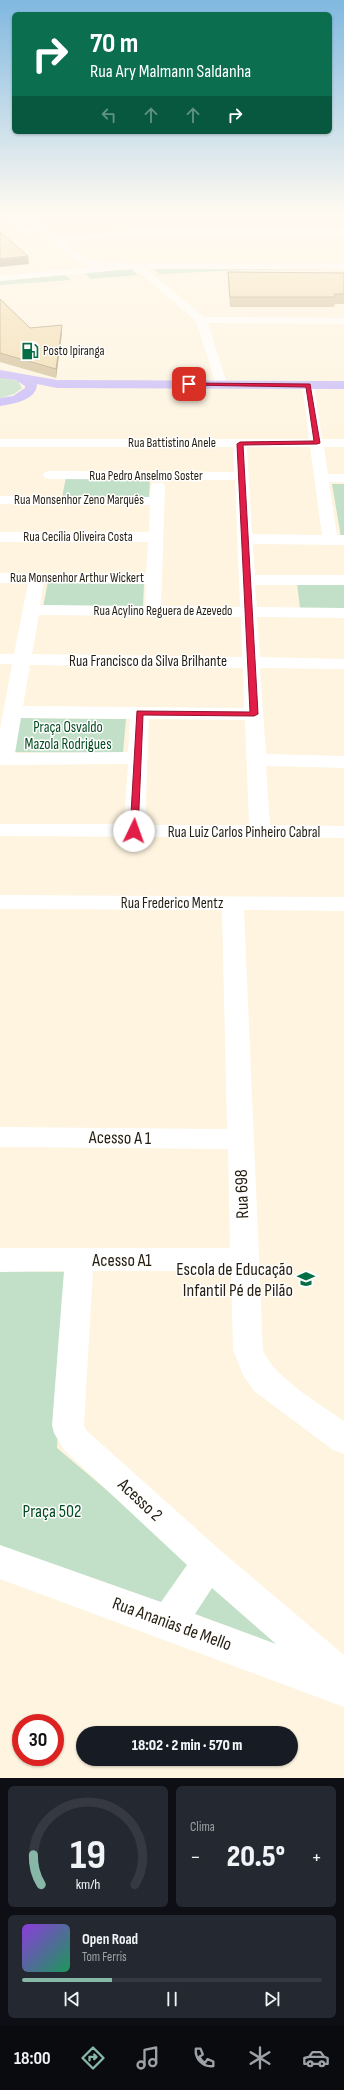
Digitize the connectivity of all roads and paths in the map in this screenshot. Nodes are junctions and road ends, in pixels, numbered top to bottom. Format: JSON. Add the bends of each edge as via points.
{"nodes":[{"id":1,"x":171,"y":295,"type":"edge"},
{"id":2,"x":201,"y":320,"type":"junction"},
{"id":3,"x":344,"y":321,"type":"edge"},
{"id":4,"x":7,"y":374,"type":"edge"},
{"id":5,"x":57,"y":384,"type":"junction"},
{"id":6,"x":220,"y":384,"type":"junction"},
{"id":7,"x":308,"y":385,"type":"junction"},
{"id":8,"x":344,"y":385,"type":"edge"},
{"id":9,"x":31,"y":389,"type":"junction"},
{"id":10,"x":0,"y":402,"type":"edge"},
{"id":11,"x":0,"y":443,"type":"edge"},
{"id":12,"x":317,"y":443,"type":"junction"},
{"id":13,"x":344,"y":443,"type":"edge"},
{"id":14,"x":240,"y":444,"type":"junction"},
{"id":15,"x":54,"y":459,"type":"junction"},
{"id":16,"x":158,"y":476,"type":"junction"},
{"id":17,"x":242,"y":476,"type":"junction"},
{"id":18,"x":321,"y":478,"type":"junction"},
{"id":19,"x":344,"y":478,"type":"edge"},
{"id":20,"x":0,"y":500,"type":"edge"},
{"id":21,"x":44,"y":500,"type":"junction"},
{"id":22,"x":157,"y":501,"type":"junction"},
{"id":23,"x":0,"y":537,"type":"edge"},
{"id":24,"x":156,"y":537,"type":"junction"},
{"id":25,"x":245,"y":538,"type":"junction"},
{"id":26,"x":337,"y":540,"type":"edge"},
{"id":27,"x":0,"y":578,"type":"edge"},
{"id":28,"x":37,"y":578,"type":"junction"},
{"id":29,"x":154,"y":579,"type":"junction"},
{"id":30,"x":247,"y":580,"type":"junction"},
{"id":31,"x":344,"y":580,"type":"edge"},
{"id":32,"x":31,"y":610,"type":"junction"},
{"id":33,"x":153,"y":611,"type":"junction"},
{"id":34,"x":249,"y":611,"type":"junction"},
{"id":35,"x":344,"y":613,"type":"edge"},
{"id":36,"x":0,"y":659,"type":"edge"},
{"id":37,"x":22,"y":660,"type":"junction"},
{"id":38,"x":251,"y":661,"type":"junction"},
{"id":39,"x":344,"y":664,"type":"edge"},
{"id":40,"x":13,"y":712,"type":"junction"},
{"id":41,"x":140,"y":713,"type":"junction"},
{"id":42,"x":254,"y":714,"type":"junction"},
{"id":43,"x":2,"y":758,"type":"edge"},
{"id":44,"x":138,"y":758,"type":"junction"},
{"id":45,"x":256,"y":760,"type":"junction"},
{"id":46,"x":344,"y":762,"type":"edge"},
{"id":47,"x":0,"y":830,"type":"edge"},
{"id":48,"x":134,"y":831,"type":"junction"},
{"id":49,"x":260,"y":832,"type":"junction"},
{"id":50,"x":344,"y":832,"type":"edge"},
{"id":51,"x":0,"y":902,"type":"edge"},
{"id":52,"x":233,"y":904,"type":"junction"},
{"id":53,"x":344,"y":904,"type":"edge"},
{"id":54,"x":0,"y":1137,"type":"edge"},
{"id":55,"x":240,"y":1139,"type":"junction"},
{"id":56,"x":244,"y":1259,"type":"junction"},
{"id":57,"x":0,"y":1260,"type":"edge"},
{"id":58,"x":79,"y":1260,"type":"junction"},
{"id":59,"x":344,"y":1440,"type":"edge"},
{"id":60,"x":0,"y":1562,"type":"edge"},
{"id":61,"x":209,"y":1563,"type":"junction"},
{"id":62,"x":168,"y":1622,"type":"junction"},
{"id":63,"x":344,"y":1679,"type":"edge"},
{"id":64,"x":344,"y":1688,"type":"edge"}],
"edges":[{"from":1,"to":2,"type":"street"},
{"from":2,"to":3,"type":"street"},
{"from":2,"to":6,"type":"street"},
{"from":4,"to":5,"type":"main road"},
{"from":4,"to":9,"type":"main road","via":[[31,384]]},
{"from":5,"to":6,"type":"main road"},
{"from":5,"to":9,"type":"main road"},
{"from":6,"to":7,"type":"main road"},
{"from":7,"to":8,"type":"main road"},
{"from":7,"to":12,"type":"street"},
{"from":9,"to":10,"type":"main road","via":[[17,399]]},
{"from":11,"to":15,"type":"street","name":"Rua Battistino Anele"},
{"from":12,"to":13,"type":"street","name":"Rua Battistino Anele"},
{"from":12,"to":14,"type":"street","name":"Rua Battistino Anele"},
{"from":12,"to":18,"type":"street"},
{"from":14,"to":15,"type":"street","name":"Rua Battistino Anele"},
{"from":14,"to":17,"type":"street"},
{"from":15,"to":16,"type":"street","name":"Rua Pedro Anselmo Soster"},
{"from":15,"to":21,"type":"street"},
{"from":16,"to":17,"type":"street","name":"Rua Pedro Anselmo Soster"},
{"from":16,"to":22,"type":"street"},
{"from":17,"to":25,"type":"street"},
{"from":18,"to":19,"type":"street"},
{"from":18,"to":26,"type":"street"},
{"from":20,"to":21,"type":"street","name":"Rua Monsenhor Zeno Marquês"},
{"from":21,"to":22,"type":"street","name":"Rua Monsenhor Zeno Marquês"},
{"from":22,"to":24,"type":"street"},
{"from":23,"to":24,"type":"street","name":"Rua Cecília Oliveira Costa"},
{"from":24,"to":29,"type":"street"},
{"from":25,"to":26,"type":"street"},
{"from":25,"to":30,"type":"street"},
{"from":27,"to":28,"type":"street","name":"Rua Monsenhor Arthur Wickert"},
{"from":28,"to":29,"type":"street","name":"Rua Monsenhor Arthur Wickert"},
{"from":28,"to":32,"type":"street"},
{"from":29,"to":33,"type":"street"},
{"from":30,"to":31,"type":"street"},
{"from":30,"to":34,"type":"street"},
{"from":32,"to":33,"type":"street","name":"Rua Acylino Reguera de Azevedo"},
{"from":32,"to":37,"type":"street"},
{"from":33,"to":34,"type":"street","name":"Rua Acylino Reguera de Azevedo"},
{"from":34,"to":35,"type":"street","name":"Rua Acylino Reguera de Azevedo"},
{"from":34,"to":38,"type":"street"},
{"from":36,"to":37,"type":"street","name":"Rua Francisco da Silva Brilhante"},
{"from":37,"to":38,"type":"street","name":"Rua Francisco da Silva Brilhante"},
{"from":37,"to":40,"type":"street"},
{"from":38,"to":39,"type":"street","name":"Rua Francisco da Silva Brilhante"},
{"from":38,"to":42,"type":"street"},
{"from":40,"to":41,"type":"street"},
{"from":40,"to":43,"type":"street"},
{"from":41,"to":42,"type":"street"},
{"from":41,"to":44,"type":"street"},
{"from":42,"to":45,"type":"street"},
{"from":43,"to":44,"type":"street"},
{"from":44,"to":48,"type":"street"},
{"from":45,"to":46,"type":"street"},
{"from":45,"to":49,"type":"street"},
{"from":47,"to":48,"type":"street","name":"Rua Luiz Carlos Pinheiro Cabral"},
{"from":48,"to":49,"type":"street","name":"Rua Luiz Carlos Pinheiro Cabral"},
{"from":49,"to":50,"type":"street","name":"Rua Luiz Carlos Pinheiro Cabral"},
{"from":51,"to":52,"type":"street","name":"Rua Frederico Mentz"},
{"from":52,"to":53,"type":"street","name":"Rua Frederico Mentz"},
{"from":52,"to":55,"type":"street","name":"Rua 698"},
{"from":54,"to":55,"type":"street","name":"Acesso A 1"},
{"from":55,"to":56,"type":"street","name":"Rua 698"},
{"from":56,"to":58,"type":"street","name":"Acesso A1"},
{"from":56,"to":59,"type":"street","name":"Rua 698","via":[[248,1350],[254,1366],[265,1380]]},
{"from":57,"to":58,"type":"street","name":"Acesso A1"},
{"from":58,"to":61,"type":"street","name":"Acesso 2","via":[[68,1425],[70,1433]]},
{"from":60,"to":62,"type":"street","name":"Rua Ananias de Mello"},
{"from":61,"to":62,"type":"street"},
{"from":61,"to":63,"type":"street","name":"Acesso 2"},
{"from":62,"to":64,"type":"street","name":"Rua Ananias de Mello"}]}
